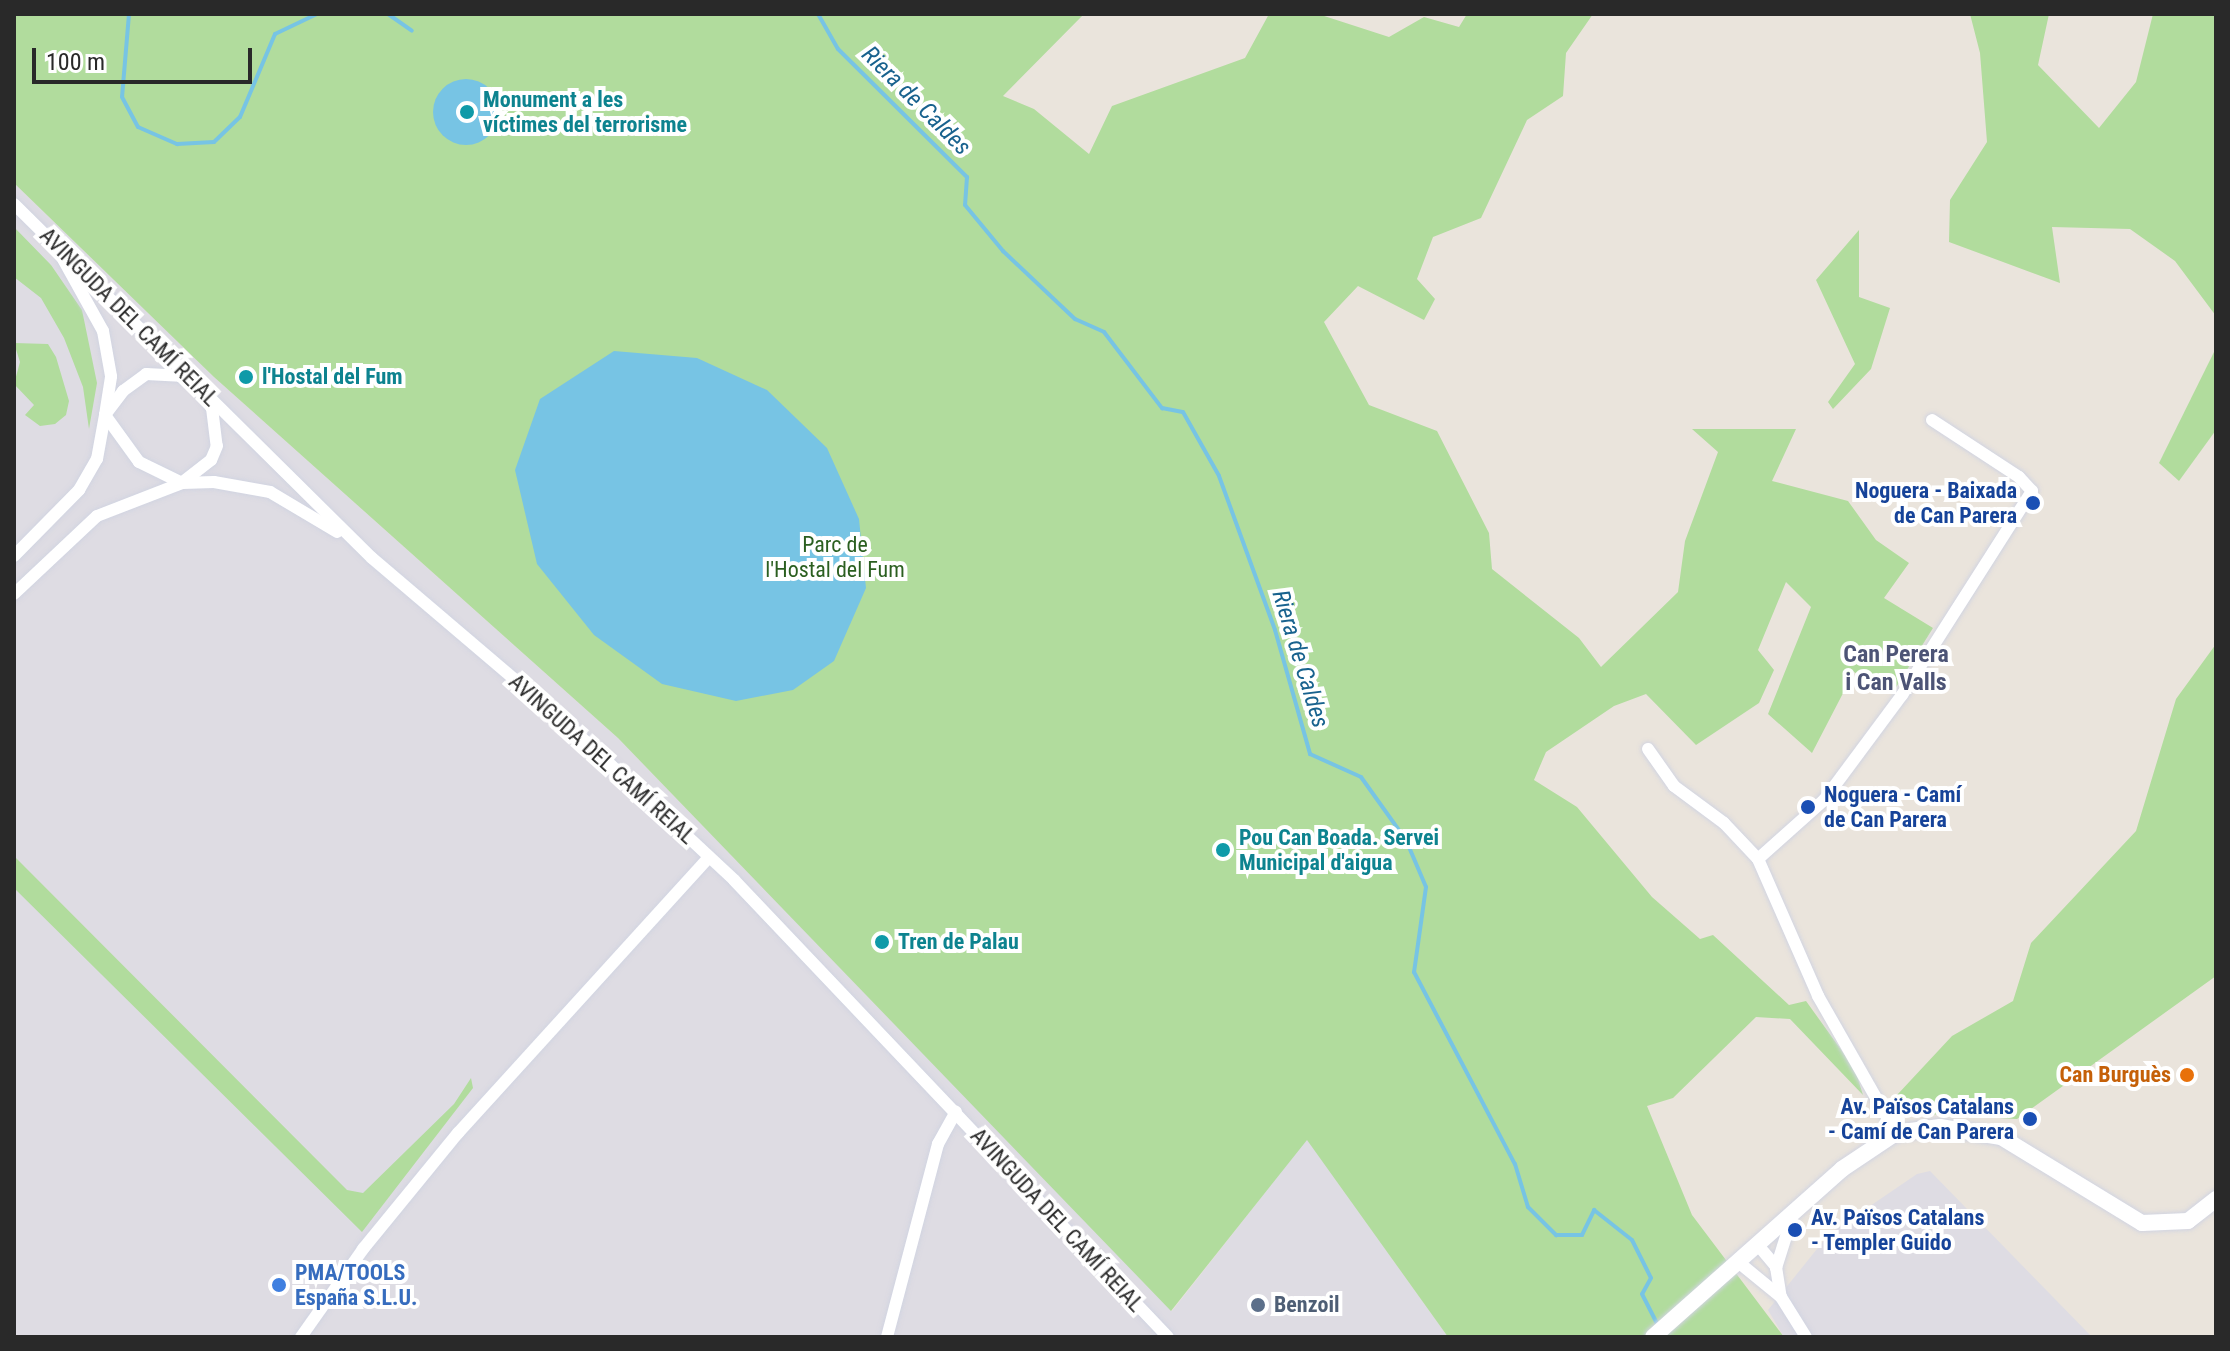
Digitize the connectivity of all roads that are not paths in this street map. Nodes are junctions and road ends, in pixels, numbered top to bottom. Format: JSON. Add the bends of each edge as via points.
{"nodes":[{"id":1,"x":14,"y":204,"type":"edge"},
{"id":2,"x":51,"y":240,"type":"junction"},
{"id":3,"x":199,"y":385,"type":"junction"},
{"id":4,"x":105,"y":415,"type":"junction"},
{"id":5,"x":1932,"y":420,"type":"dead end"},
{"id":6,"x":182,"y":483,"type":"junction"},
{"id":7,"x":14,"y":556,"type":"edge"},
{"id":8,"x":372,"y":558,"type":"junction"},
{"id":9,"x":14,"y":594,"type":"edge"},
{"id":10,"x":1648,"y":749,"type":"dead end"},
{"id":11,"x":709,"y":857,"type":"junction"},
{"id":12,"x":1758,"y":859,"type":"junction"},
{"id":13,"x":956,"y":1112,"type":"junction"},
{"id":14,"x":1896,"y":1133,"type":"junction"},
{"id":15,"x":2216,"y":1199,"type":"edge"},
{"id":16,"x":1794,"y":1211,"type":"junction"},
{"id":17,"x":1757,"y":1244,"type":"junction"},
{"id":18,"x":1737,"y":1261,"type":"junction"},
{"id":19,"x":1776,"y":1268,"type":"junction"},
{"id":20,"x":1781,"y":1297,"type":"junction"},
{"id":21,"x":1166,"y":1336,"type":"edge"},
{"id":22,"x":301,"y":1337,"type":"edge"},
{"id":23,"x":887,"y":1337,"type":"edge"},
{"id":24,"x":1653,"y":1337,"type":"edge"},
{"id":25,"x":1806,"y":1337,"type":"edge"}],
"edges":[{"from":1,"to":2,"type":"street","name":"AVINGUDA DEL CAMÍ REIAL"},
{"from":2,"to":3,"type":"street","name":"AVINGUDA DEL CAMÍ REIAL"},
{"from":2,"to":4,"type":"street","via":[[103,331],[111,376]]},
{"from":3,"to":4,"type":"street","via":[[180,376],[146,374],[123,391]]},
{"from":3,"to":6,"type":"street","via":[[212,408],[217,446],[211,460]]},
{"from":3,"to":8,"type":"street","name":"AVINGUDA DEL CAMÍ REIAL"},
{"from":4,"to":6,"type":"street","via":[[139,462]]},
{"from":4,"to":7,"type":"street","via":[[97,459],[79,490]]},
{"from":5,"to":12,"type":"street","via":[[2032,491],[1902,695],[1824,800]]},
{"from":6,"to":8,"type":"street","via":[[214,482],[270,492],[312,514]]},
{"from":6,"to":9,"type":"street","via":[[97,516]]},
{"from":8,"to":11,"type":"street","name":"AVINGUDA DEL CAMÍ REIAL","via":[[568,725]]},
{"from":10,"to":12,"type":"street","via":[[1674,786],[1724,823]]},
{"from":11,"to":13,"type":"street","name":"AVINGUDA DEL CAMÍ REIAL"},
{"from":11,"to":22,"type":"street","via":[[458,1133],[363,1249]]},
{"from":12,"to":14,"type":"street","via":[[1818,996]]},
{"from":13,"to":21,"type":"street","name":"AVINGUDA DEL CAMÍ REIAL"},
{"from":13,"to":23,"type":"street","via":[[938,1144]]},
{"from":14,"to":15,"type":"main road","via":[[1940,1127],[2001,1137],[2142,1223],[2188,1221]]},
{"from":14,"to":16,"type":"main road","via":[[1870,1147]]},
{"from":16,"to":17,"type":"main road"},
{"from":16,"to":19,"type":"street"},
{"from":17,"to":18,"type":"main road"},
{"from":17,"to":19,"type":"street"},
{"from":18,"to":20,"type":"street"},
{"from":18,"to":24,"type":"main road"},
{"from":19,"to":20,"type":"street"},
{"from":20,"to":25,"type":"street"}]}
